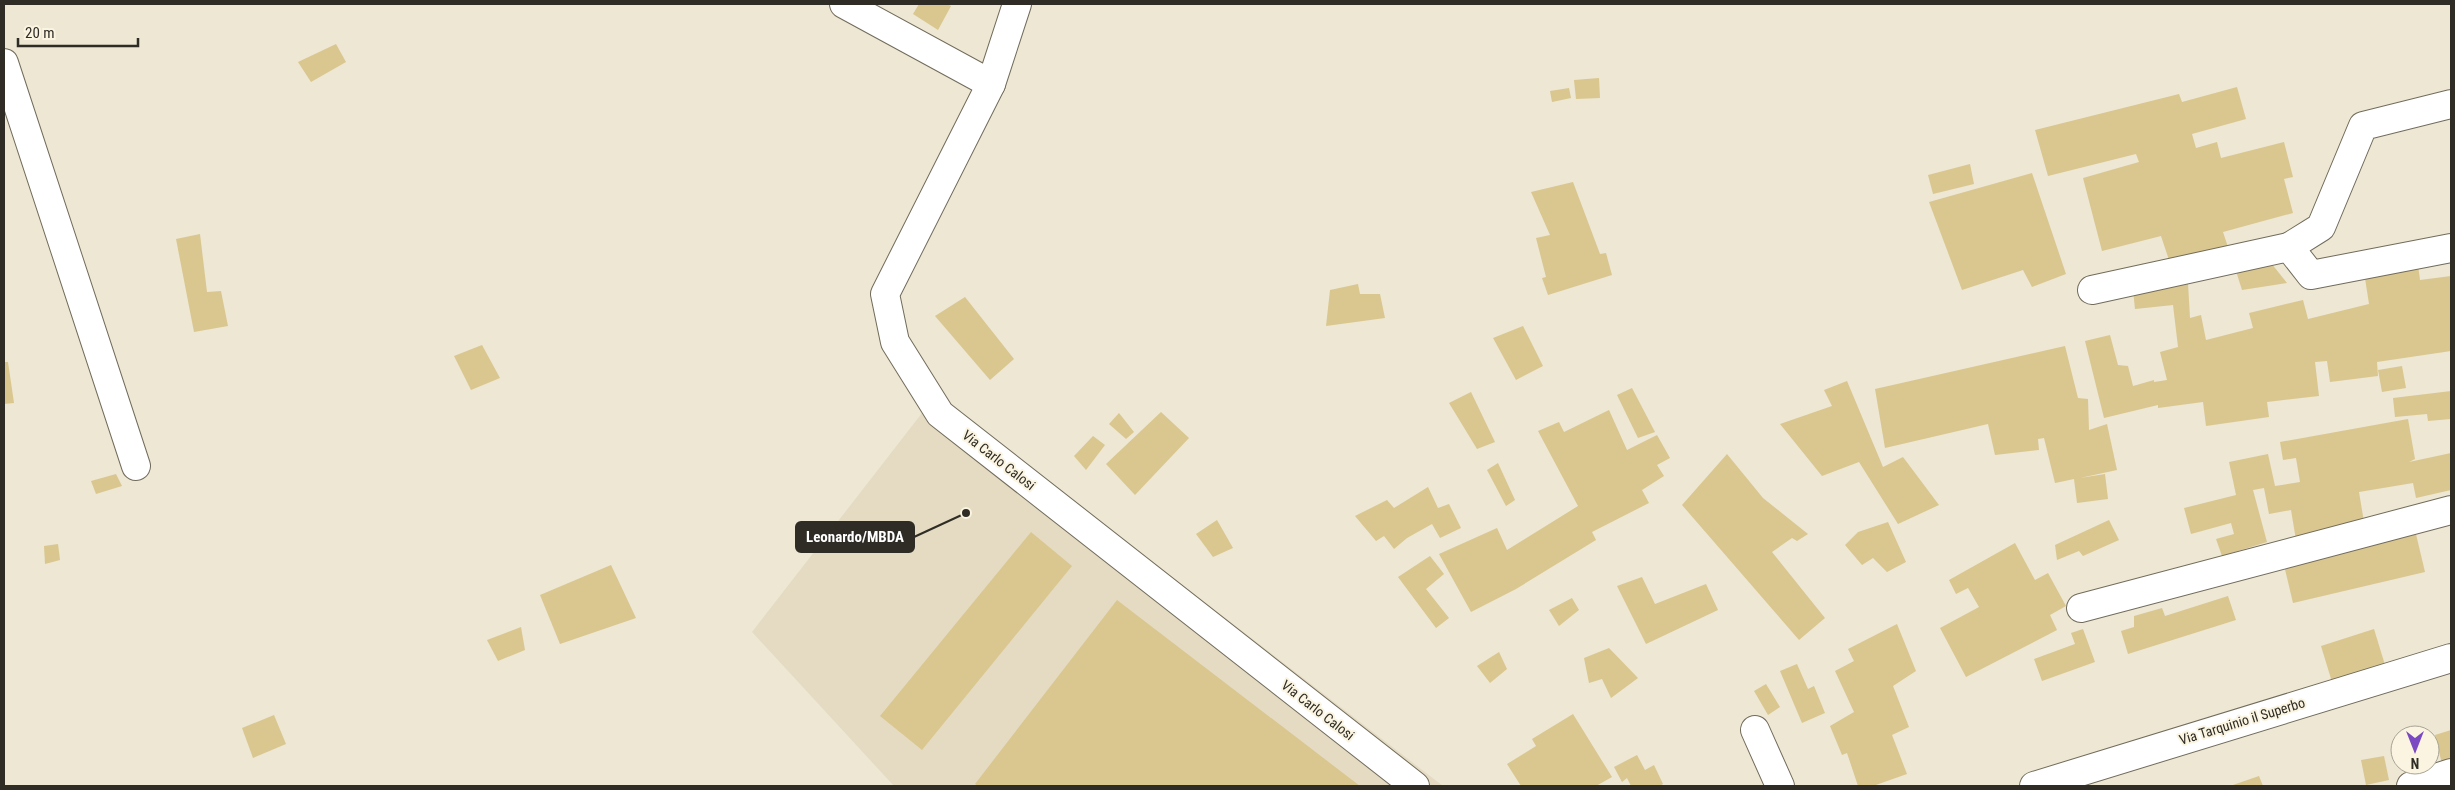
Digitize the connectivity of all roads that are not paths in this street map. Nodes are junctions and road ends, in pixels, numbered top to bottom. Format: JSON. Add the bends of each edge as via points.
{"nodes":[{"id":1,"x":844,"y":4,"type":"edge"},
{"id":2,"x":1018,"y":4,"type":"edge"},
{"id":3,"x":4,"y":63,"type":"edge"},
{"id":4,"x":991,"y":84,"type":"junction"},
{"id":5,"x":2451,"y":104,"type":"edge"},
{"id":6,"x":2289,"y":247,"type":"junction"},
{"id":7,"x":2451,"y":248,"type":"edge"},
{"id":8,"x":2092,"y":290,"type":"dead end"},
{"id":9,"x":136,"y":466,"type":"dead end"},
{"id":10,"x":2451,"y":510,"type":"edge"},
{"id":11,"x":2081,"y":608,"type":"dead end"},
{"id":12,"x":2451,"y":658,"type":"edge"},
{"id":13,"x":1755,"y":730,"type":"dead end"},
{"id":14,"x":2451,"y":773,"type":"edge"},
{"id":15,"x":1415,"y":786,"type":"edge"},
{"id":16,"x":1780,"y":786,"type":"edge"},
{"id":17,"x":2034,"y":786,"type":"edge"},
{"id":18,"x":2411,"y":786,"type":"edge"}],
"edges":[{"from":1,"to":4,"type":"street"},
{"from":2,"to":4,"type":"street","name":"Via Carlo Calosi"},
{"from":3,"to":9,"type":"street"},
{"from":4,"to":15,"type":"street","name":"Via Carlo Calosi","via":[[885,294],[895,342],[940,414]]},
{"from":5,"to":6,"type":"street","via":[[2363,126],[2321,227]]},
{"from":6,"to":7,"type":"street","via":[[2311,275]]},
{"from":6,"to":8,"type":"street"},
{"from":10,"to":11,"type":"street"},
{"from":12,"to":17,"type":"street","name":"Via Tarquinio il Superbo"},
{"from":13,"to":16,"type":"street"},
{"from":14,"to":18,"type":"street"}]}
